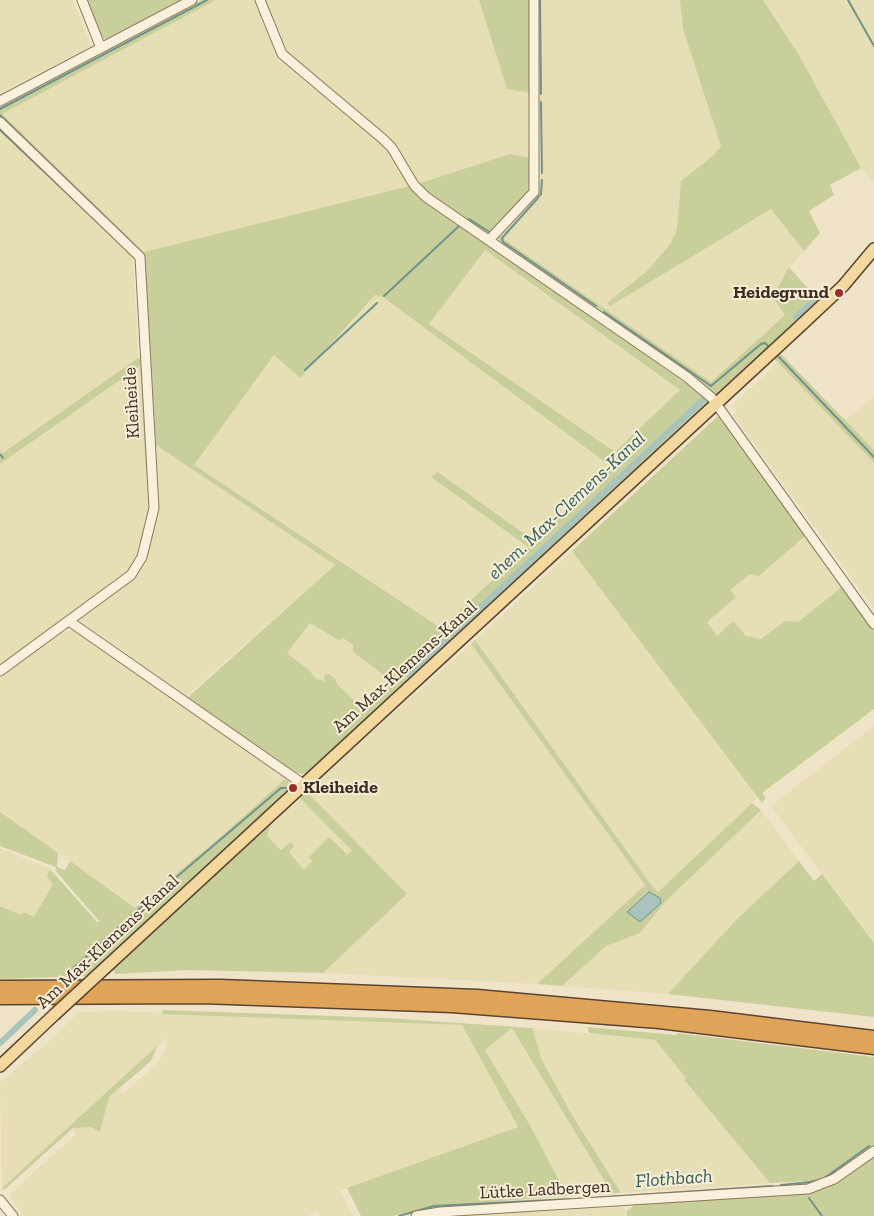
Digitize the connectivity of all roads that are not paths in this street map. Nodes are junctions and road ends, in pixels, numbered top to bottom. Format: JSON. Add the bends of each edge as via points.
{"nodes":[{"id":1,"x":82,"y":0,"type":"edge"},
{"id":2,"x":192,"y":0,"type":"edge"},
{"id":3,"x":260,"y":0,"type":"edge"},
{"id":4,"x":534,"y":0,"type":"edge"},
{"id":5,"x":101,"y":48,"type":"junction"},
{"id":6,"x":0,"y":101,"type":"edge"},
{"id":7,"x":0,"y":122,"type":"edge"},
{"id":8,"x":489,"y":240,"type":"junction"},
{"id":9,"x":874,"y":249,"type":"edge"},
{"id":10,"x":717,"y":403,"type":"junction"},
{"id":11,"x":69,"y":621,"type":"junction"},
{"id":12,"x":874,"y":624,"type":"edge"},
{"id":13,"x":0,"y":671,"type":"edge"},
{"id":14,"x":303,"y":784,"type":"junction"},
{"id":15,"x":0,"y":987,"type":"edge"},
{"id":16,"x":0,"y":998,"type":"edge"},
{"id":17,"x":874,"y":1037,"type":"edge"},
{"id":18,"x":874,"y":1048,"type":"edge"},
{"id":19,"x":0,"y":1066,"type":"edge"},
{"id":20,"x":874,"y":1151,"type":"edge"},
{"id":21,"x":0,"y":1200,"type":"edge"},
{"id":22,"x":13,"y":1216,"type":"edge"},
{"id":23,"x":416,"y":1216,"type":"edge"}],
"edges":[{"from":1,"to":5,"type":"street"},
{"from":2,"to":5,"type":"street"},
{"from":3,"to":8,"type":"street","via":[[282,54],[290,63],[383,139],[426,197]]},
{"from":4,"to":8,"type":"street","via":[[534,192]]},
{"from":5,"to":6,"type":"street"},
{"from":7,"to":11,"type":"street","name":"Kleiheide","via":[[140,257],[153,518],[142,557],[134,571]]},
{"from":8,"to":10,"type":"street","via":[[687,377]]},
{"from":9,"to":10,"type":"main road","name":"Am Max-Klemens-Kanal","via":[[838,291]]},
{"from":10,"to":12,"type":"street"},
{"from":10,"to":14,"type":"main road","name":"Am Max-Klemens-Kanal"},
{"from":11,"to":13,"type":"street","name":"Kleiheide"},
{"from":11,"to":14,"type":"street"},
{"from":14,"to":19,"type":"main road","name":"Am Max-Klemens-Kanal","bridge":true},
{"from":15,"to":17,"type":"highway","via":[[231,986],[467,996],[643,1010]]},
{"from":16,"to":18,"type":"highway","via":[[202,997],[427,1004],[659,1022]]},
{"from":20,"to":23,"type":"street","name":"Lütke Ladbergen","via":[[834,1179],[808,1189]]},
{"from":21,"to":22,"type":"street"}]}
